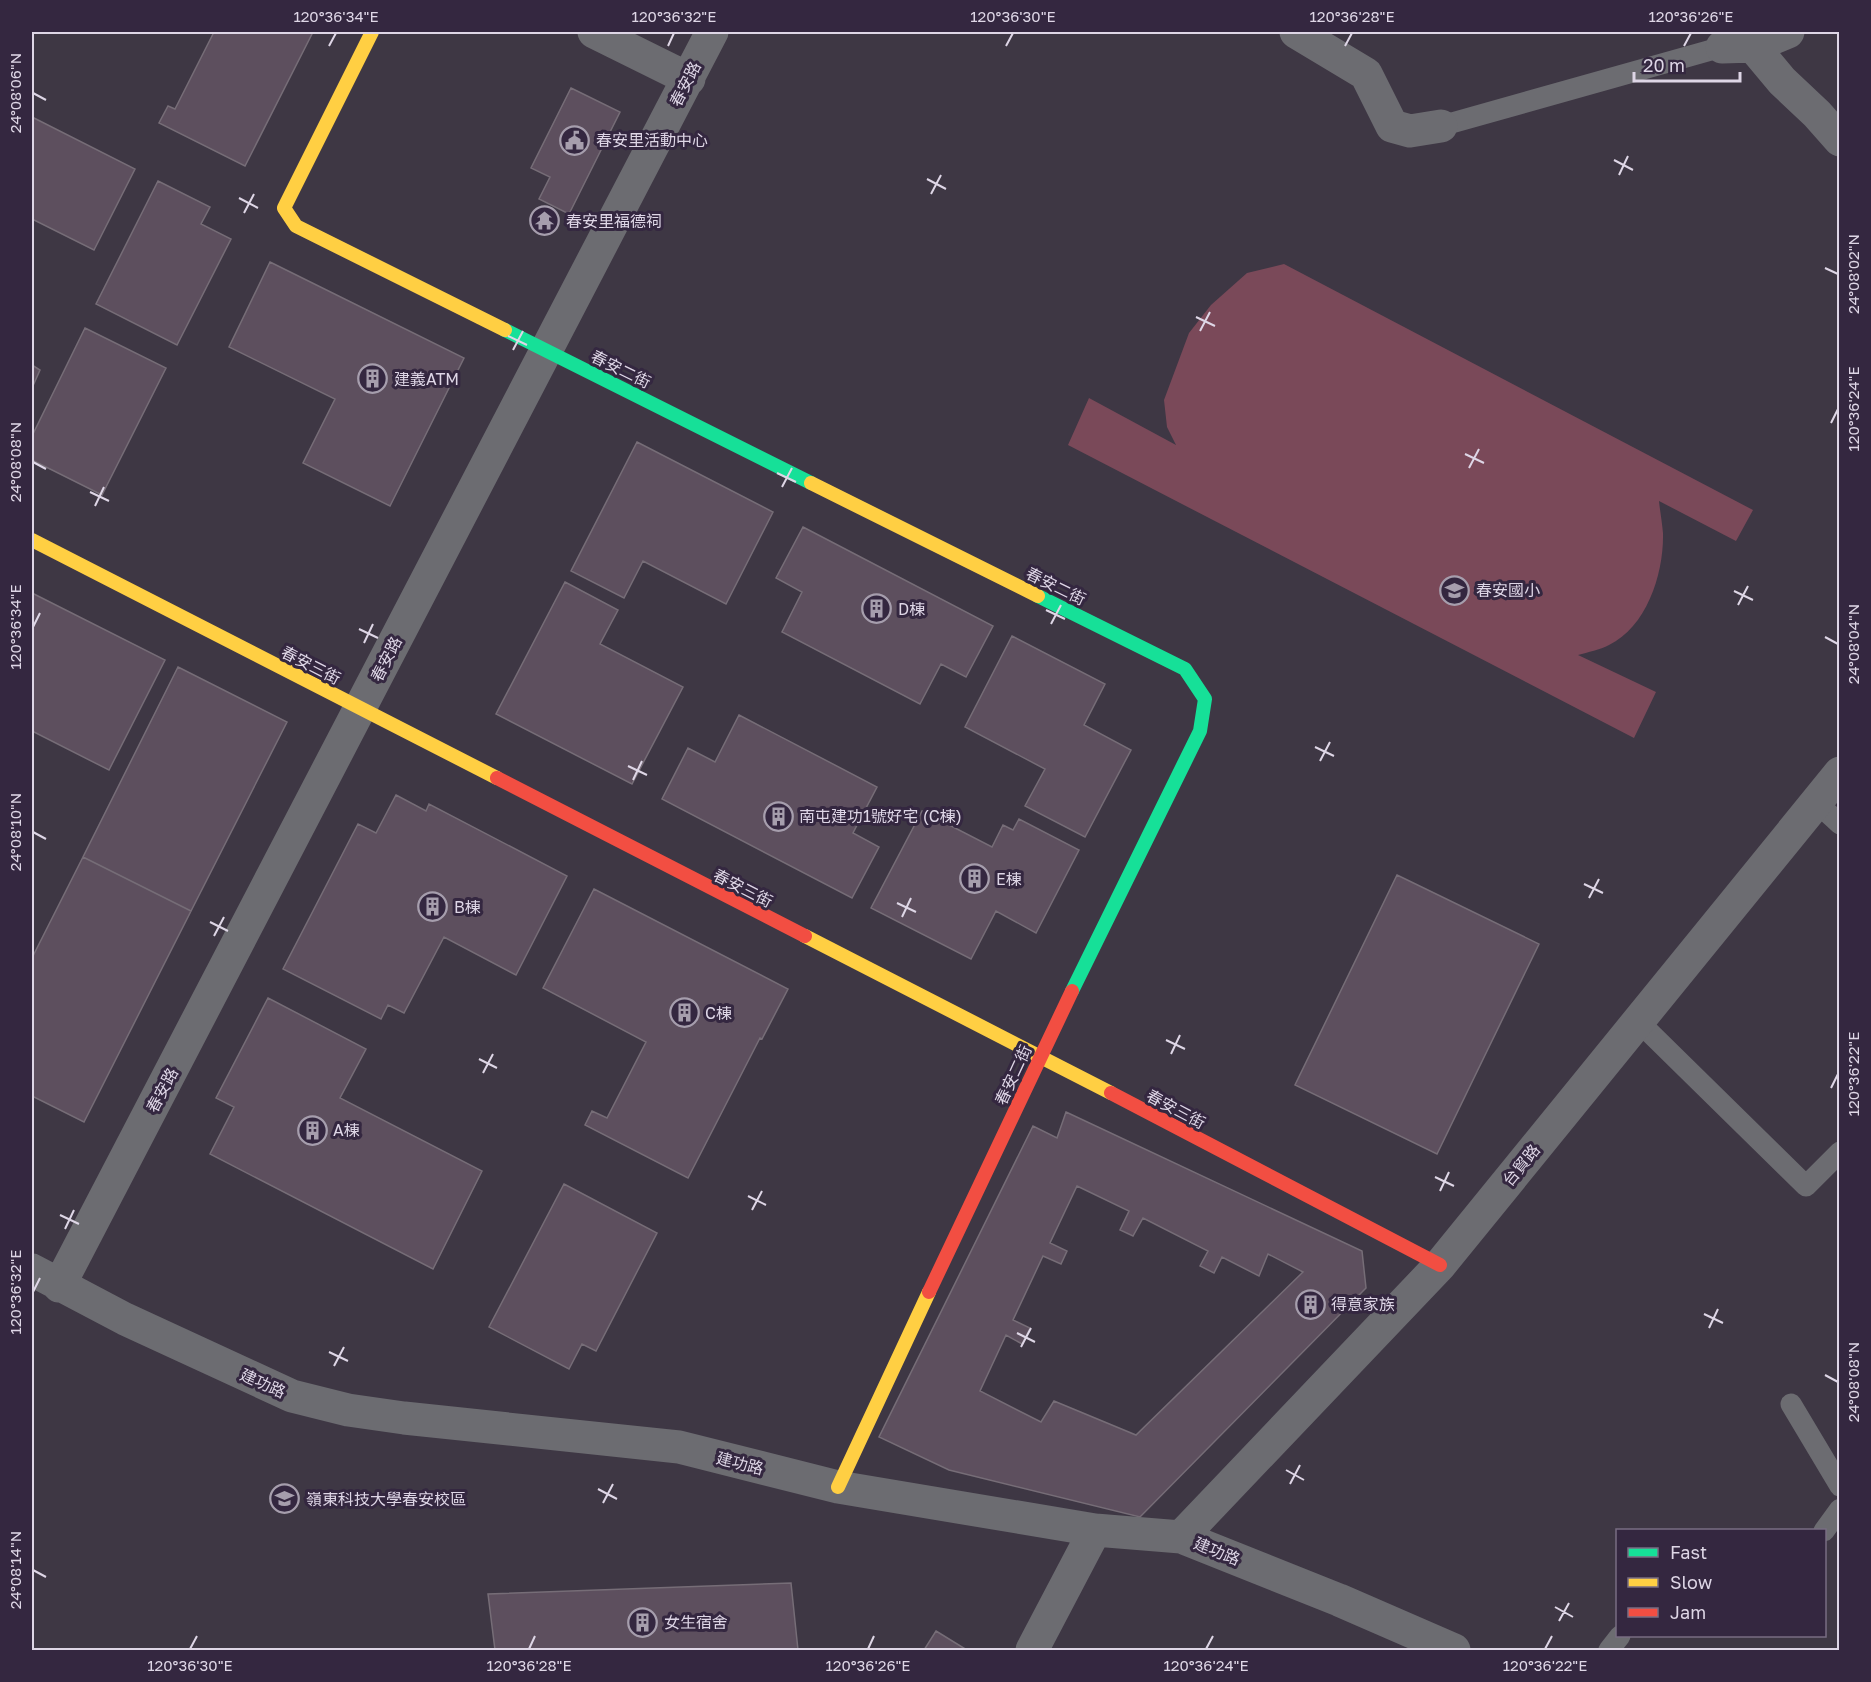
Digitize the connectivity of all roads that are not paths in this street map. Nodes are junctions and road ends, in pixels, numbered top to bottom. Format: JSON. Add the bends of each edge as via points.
{"nodes":[{"id":1,"x":372,"y":32,"type":"edge"},
{"id":2,"x":594,"y":32,"type":"edge"},
{"id":3,"x":712,"y":32,"type":"edge"},
{"id":4,"x":1296,"y":32,"type":"edge"},
{"id":5,"x":1788,"y":32,"type":"edge"},
{"id":6,"x":1739,"y":42,"type":"edge"},
{"id":7,"x":689,"y":79,"type":"junction"},
{"id":8,"x":1441,"y":126,"type":"joint"},
{"id":9,"x":1839,"y":140,"type":"edge"},
{"id":10,"x":545,"y":350,"type":"junction"},
{"id":11,"x":32,"y":540,"type":"edge"},
{"id":12,"x":361,"y":709,"type":"junction"},
{"id":13,"x":1839,"y":773,"type":"edge"},
{"id":14,"x":1816,"y":802,"type":"junction"},
{"id":15,"x":1839,"y":824,"type":"edge"},
{"id":16,"x":1638,"y":1021,"type":"junction"},
{"id":17,"x":1040,"y":1056,"type":"junction"},
{"id":18,"x":1839,"y":1152,"type":"edge"},
{"id":19,"x":1440,"y":1265,"type":"junction"},
{"id":20,"x":32,"y":1270,"type":"edge"},
{"id":21,"x":59,"y":1286,"type":"junction"},
{"id":22,"x":1791,"y":1404,"type":"dead end"},
{"id":23,"x":1839,"y":1486,"type":"edge"},
{"id":24,"x":838,"y":1487,"type":"junction"},
{"id":25,"x":1839,"y":1509,"type":"edge"},
{"id":26,"x":1825,"y":1529,"type":"edge"},
{"id":27,"x":1095,"y":1530,"type":"junction"},
{"id":28,"x":1181,"y":1537,"type":"junction"},
{"id":29,"x":1619,"y":1637,"type":"edge"},
{"id":30,"x":1032,"y":1650,"type":"edge"},
{"id":31,"x":1454,"y":1650,"type":"edge"},
{"id":32,"x":1609,"y":1650,"type":"edge"}],
"edges":[{"from":1,"to":10,"type":"street","name":"春安二街","via":[[284,208],[296,226]]},
{"from":2,"to":7,"type":"street"},
{"from":3,"to":7,"type":"street","name":"春安路"},
{"from":4,"to":8,"type":"street","via":[[1366,74],[1392,126],[1410,131]]},
{"from":5,"to":6,"type":"street"},
{"from":6,"to":8,"type":"lane"},
{"from":6,"to":9,"type":"street","via":[[1817,114]]},
{"from":7,"to":10,"type":"street","name":"春安路"},
{"from":10,"to":12,"type":"street","name":"春安路"},
{"from":10,"to":17,"type":"street","name":"春安二街","via":[[1185,669],[1205,699],[1200,730]]},
{"from":11,"to":12,"type":"street","name":"春安三街"},
{"from":12,"to":17,"type":"street","name":"春安三街"},
{"from":12,"to":21,"type":"street","name":"春安路"},
{"from":13,"to":14,"type":"street","name":"台貿路"},
{"from":14,"to":15,"type":"lane"},
{"from":14,"to":16,"type":"street","name":"台貿路"},
{"from":16,"to":18,"type":"lane","via":[[1806,1186]]},
{"from":16,"to":19,"type":"street","name":"台貿路"},
{"from":17,"to":19,"type":"street","name":"春安三街"},
{"from":17,"to":24,"type":"street","name":"春安二街"},
{"from":19,"to":28,"type":"street","name":"台貿路"},
{"from":20,"to":21,"type":"street","name":"建功路"},
{"from":21,"to":24,"type":"street","name":"建功路","via":[[292,1396],[404,1418],[679,1448]]},
{"from":22,"to":23,"type":"lane"},
{"from":24,"to":27,"type":"street","name":"建功路"},
{"from":25,"to":26,"type":"lane"},
{"from":27,"to":28,"type":"street","name":"建功路"},
{"from":27,"to":30,"type":"street"},
{"from":28,"to":31,"type":"street","name":"建功路"},
{"from":29,"to":32,"type":"lane"}]}
